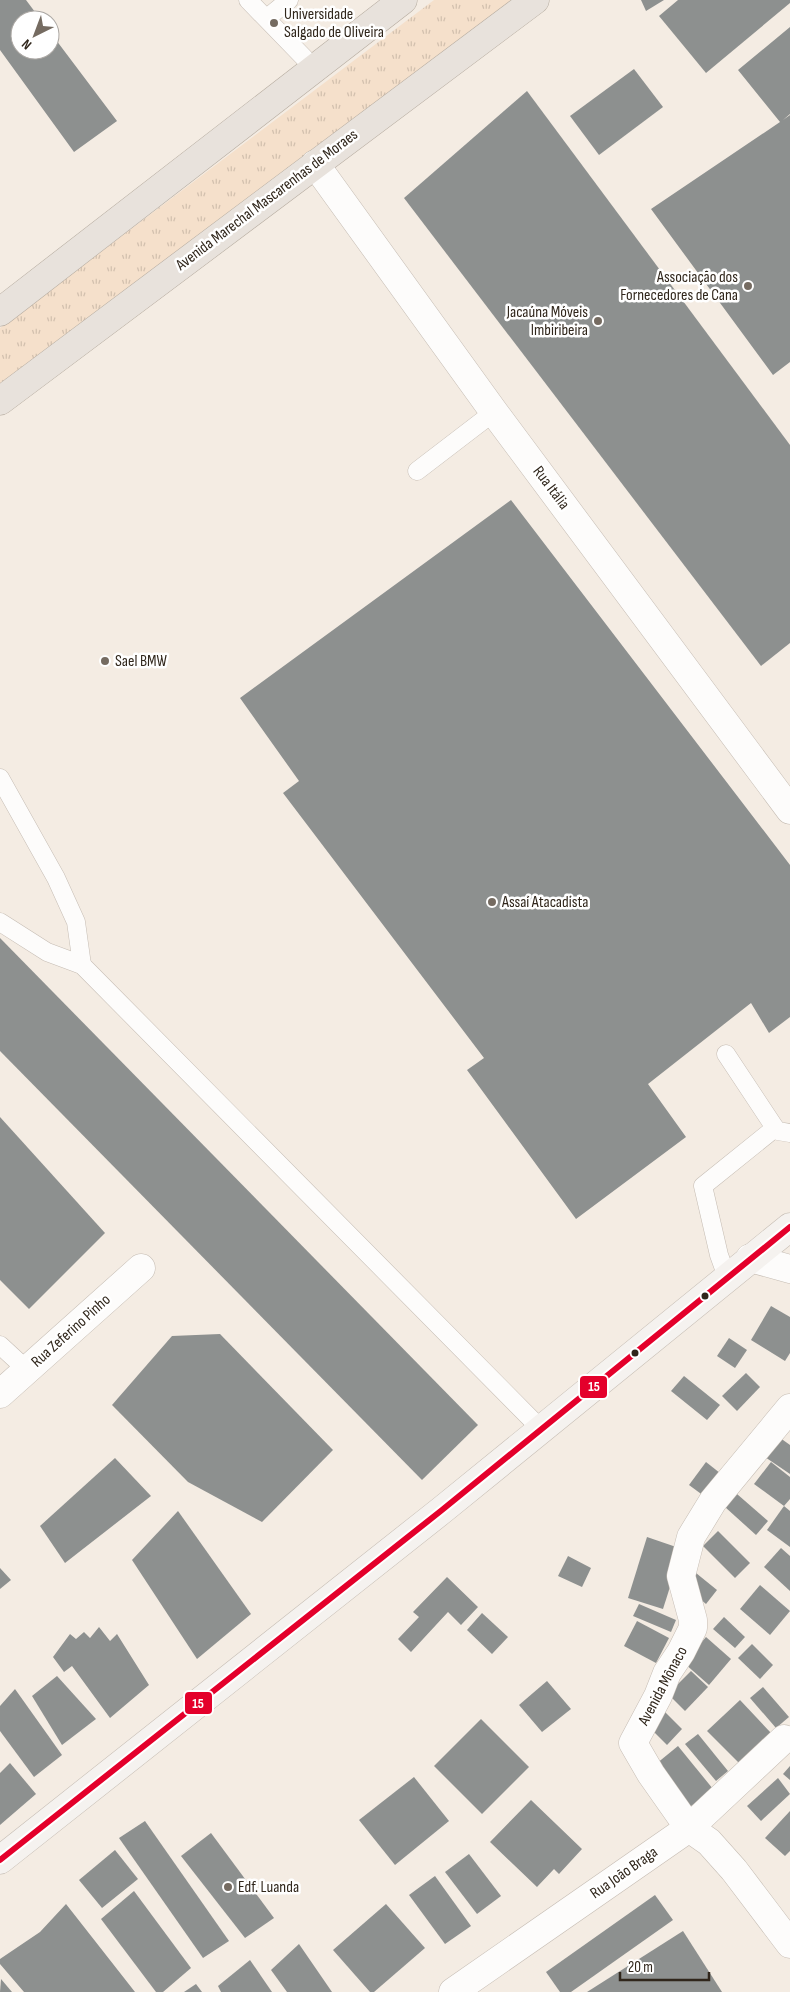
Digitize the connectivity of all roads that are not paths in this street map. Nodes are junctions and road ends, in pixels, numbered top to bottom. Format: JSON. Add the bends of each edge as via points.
{"nodes":[{"id":1,"x":248,"y":0,"type":"edge"},
{"id":2,"x":289,"y":0,"type":"edge"},
{"id":3,"x":403,"y":0,"type":"edge"},
{"id":4,"x":535,"y":0,"type":"edge"},
{"id":5,"x":267,"y":18,"type":"junction"},
{"id":6,"x":314,"y":68,"type":"junction"},
{"id":7,"x":315,"y":164,"type":"junction"},
{"id":8,"x":0,"y":312,"type":"edge"},
{"id":9,"x":0,"y":401,"type":"edge"},
{"id":10,"x":494,"y":412,"type":"junction"},
{"id":11,"x":416,"y":472,"type":"dead end"},
{"id":12,"x":0,"y":778,"type":"edge"},
{"id":13,"x":790,"y":810,"type":"edge"},
{"id":14,"x":0,"y":922,"type":"edge"},
{"id":15,"x":82,"y":965,"type":"junction"},
{"id":16,"x":726,"y":1054,"type":"dead end"},
{"id":17,"x":783,"y":1131,"type":"edge"},
{"id":18,"x":790,"y":1227,"type":"edge"},
{"id":19,"x":750,"y":1258,"type":"junction"},
{"id":20,"x":141,"y":1268,"type":"dead end"},
{"id":21,"x":790,"y":1269,"type":"edge"},
{"id":22,"x":727,"y":1276,"type":"junction"},
{"id":23,"x":0,"y":1345,"type":"edge"},
{"id":24,"x":27,"y":1370,"type":"junction"},
{"id":25,"x":0,"y":1394,"type":"edge"},
{"id":26,"x":790,"y":1408,"type":"edge"},
{"id":27,"x":541,"y":1429,"type":"junction"},
{"id":28,"x":784,"y":1739,"type":"dead end"},
{"id":29,"x":689,"y":1828,"type":"junction"},
{"id":30,"x":0,"y":1860,"type":"edge"},
{"id":31,"x":790,"y":1944,"type":"edge"},
{"id":32,"x":453,"y":1992,"type":"edge"}],
"edges":[{"from":1,"to":5,"type":"lane"},
{"from":2,"to":5,"type":"lane"},
{"from":3,"to":6,"type":"highway"},
{"from":4,"to":7,"type":"highway","name":"Avenida Marechal Mascarenhas de Moraes"},
{"from":5,"to":6,"type":"lane"},
{"from":6,"to":8,"type":"highway"},
{"from":7,"to":9,"type":"highway","name":"Avenida Marechal Mascarenhas de Moraes"},
{"from":7,"to":10,"type":"street","name":"Rua Itália"},
{"from":10,"to":11,"type":"lane"},
{"from":10,"to":13,"type":"street","name":"Rua Itália"},
{"from":12,"to":15,"type":"lane","via":[[56,878],[76,922]]},
{"from":14,"to":15,"type":"lane","via":[[47,952]]},
{"from":15,"to":27,"type":"lane"},
{"from":16,"to":17,"type":"lane"},
{"from":17,"to":22,"type":"lane","via":[[703,1186]]},
{"from":18,"to":19,"type":"main road"},
{"from":19,"to":21,"type":"street"},
{"from":19,"to":22,"type":"main road"},
{"from":20,"to":24,"type":"street","name":"Rua Zeferino Pinho"},
{"from":22,"to":27,"type":"main road"},
{"from":23,"to":24,"type":"lane"},
{"from":24,"to":25,"type":"street","name":"Rua Zeferino Pinho"},
{"from":26,"to":29,"type":"street","name":"Avenida Mônaco","via":[[714,1501],[691,1538],[681,1576],[693,1628],[633,1743]]},
{"from":27,"to":30,"type":"main road"},
{"from":28,"to":29,"type":"street","name":"Rua João Braga"},
{"from":29,"to":31,"type":"street","name":"Avenida Mônaco","via":[[709,1842],[734,1870]]},
{"from":29,"to":32,"type":"street","name":"Rua João Braga"}]}
